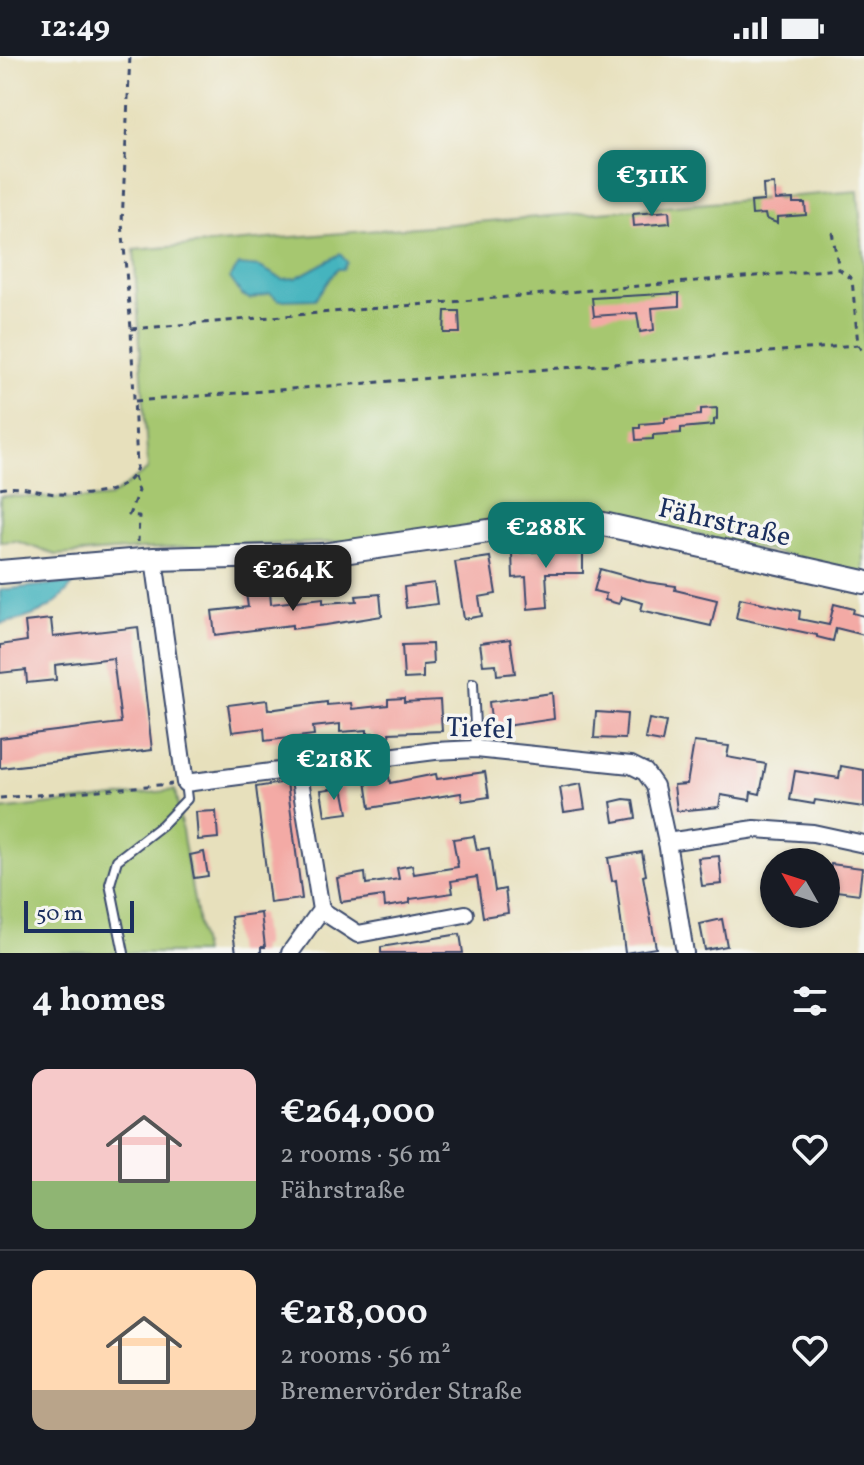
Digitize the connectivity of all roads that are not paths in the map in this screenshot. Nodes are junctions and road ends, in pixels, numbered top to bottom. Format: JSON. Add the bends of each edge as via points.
{"nodes":[{"id":1,"x":146,"y":560,"type":"junction"},
{"id":2,"x":0,"y":572,"type":"edge"},
{"id":3,"x":864,"y":582,"type":"edge"},
{"id":4,"x":473,"y":683,"type":"dead end"},
{"id":5,"x":476,"y":749,"type":"junction"},
{"id":6,"x":298,"y":767,"type":"junction"},
{"id":7,"x":185,"y":783,"type":"junction"},
{"id":8,"x":667,"y":842,"type":"junction"},
{"id":9,"x":864,"y":844,"type":"edge"},
{"id":10,"x":321,"y":910,"type":"junction"},
{"id":11,"x":465,"y":914,"type":"dead end"},
{"id":12,"x":124,"y":953,"type":"edge"},
{"id":13,"x":290,"y":953,"type":"edge"},
{"id":14,"x":685,"y":953,"type":"edge"}],
"edges":[{"from":1,"to":2,"type":"street","name":"Fährstraße"},
{"from":1,"to":3,"type":"street","name":"Fährstraße","via":[[322,555],[585,520]]},
{"from":1,"to":7,"type":"street"},
{"from":4,"to":5,"type":"lane"},
{"from":5,"to":6,"type":"street","name":"Tiefel"},
{"from":5,"to":8,"type":"street","name":"Tiefel","via":[[631,765],[655,786]]},
{"from":6,"to":7,"type":"street","name":"Tiefel"},
{"from":6,"to":10,"type":"street"},
{"from":7,"to":12,"type":"lane","via":[[187,799],[117,860],[110,884]]},
{"from":8,"to":9,"type":"street","via":[[755,829]]},
{"from":8,"to":14,"type":"street","name":"Tiefel"},
{"from":10,"to":11,"type":"street","via":[[358,934]]},
{"from":10,"to":13,"type":"street"}]}
